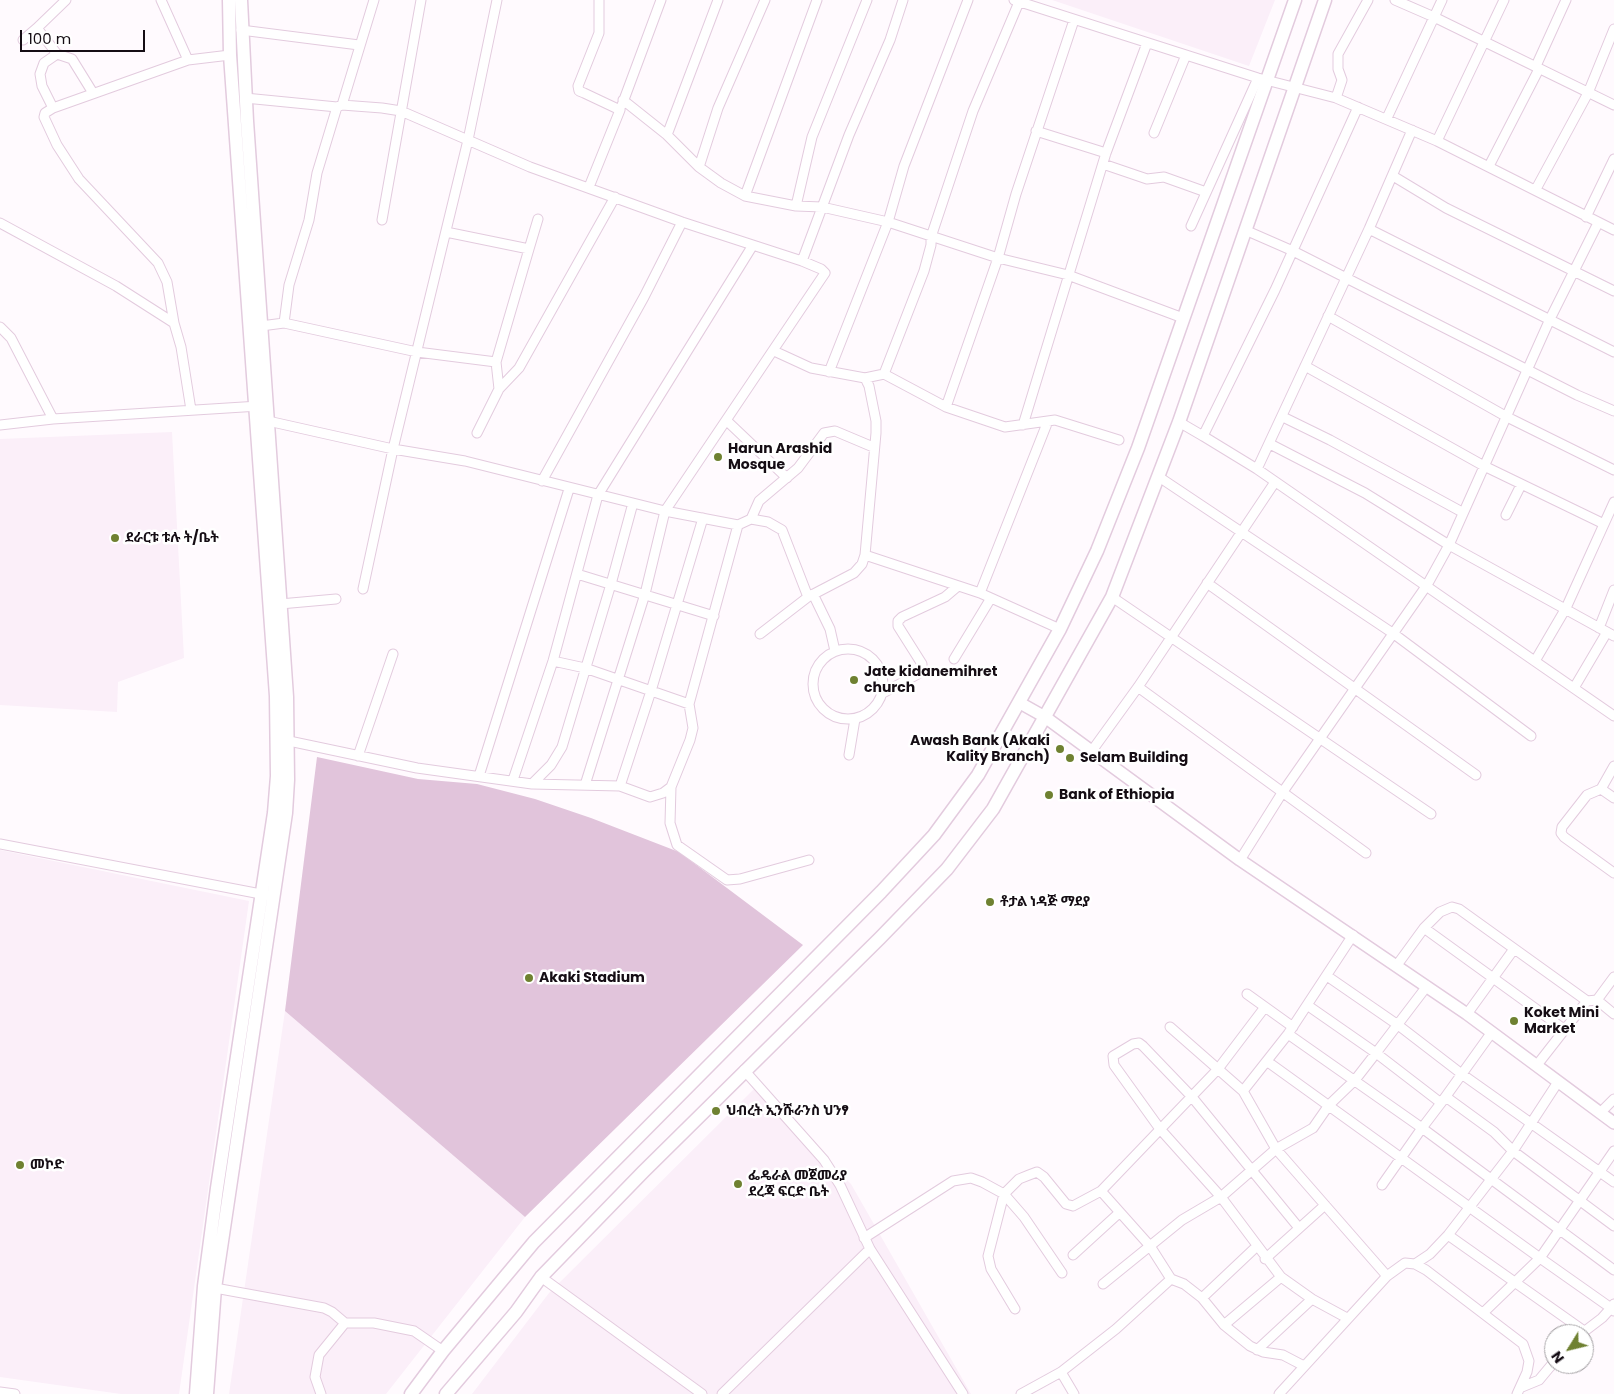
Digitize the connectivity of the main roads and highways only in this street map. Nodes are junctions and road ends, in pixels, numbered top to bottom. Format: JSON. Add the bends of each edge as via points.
{"nodes":[{"id":1,"x":229,"y":0,"type":"edge"},
{"id":2,"x":241,"y":0,"type":"edge"},
{"id":3,"x":1295,"y":0,"type":"edge"},
{"id":4,"x":1325,"y":0,"type":"edge"},
{"id":5,"x":261,"y":406,"type":"junction"},
{"id":6,"x":268,"y":895,"type":"junction"},
{"id":7,"x":196,"y":1394,"type":"edge"},
{"id":8,"x":207,"y":1394,"type":"edge"},
{"id":9,"x":411,"y":1394,"type":"edge"},
{"id":10,"x":446,"y":1394,"type":"edge"}],
"edges":[{"from":1,"to":5,"type":"main road","via":[[230,55]]},
{"from":2,"to":5,"type":"main road","via":[[261,326]]},
{"from":3,"to":9,"type":"main road","via":[[1263,79],[1138,448],[1098,551],[1060,629],[978,775],[934,836],[881,892],[534,1242]]},
{"from":4,"to":10,"type":"main road","via":[[1179,422],[1112,597],[993,809],[947,869],[542,1277]]},
{"from":5,"to":6,"type":"main road","via":[[278,740]]},
{"from":5,"to":6,"type":"main road","via":[[268,421],[289,741],[286,813]]},
{"from":6,"to":7,"type":"main road","via":[[217,1188],[204,1286]]},
{"from":6,"to":8,"type":"main road","via":[[216,1288]]}]}
